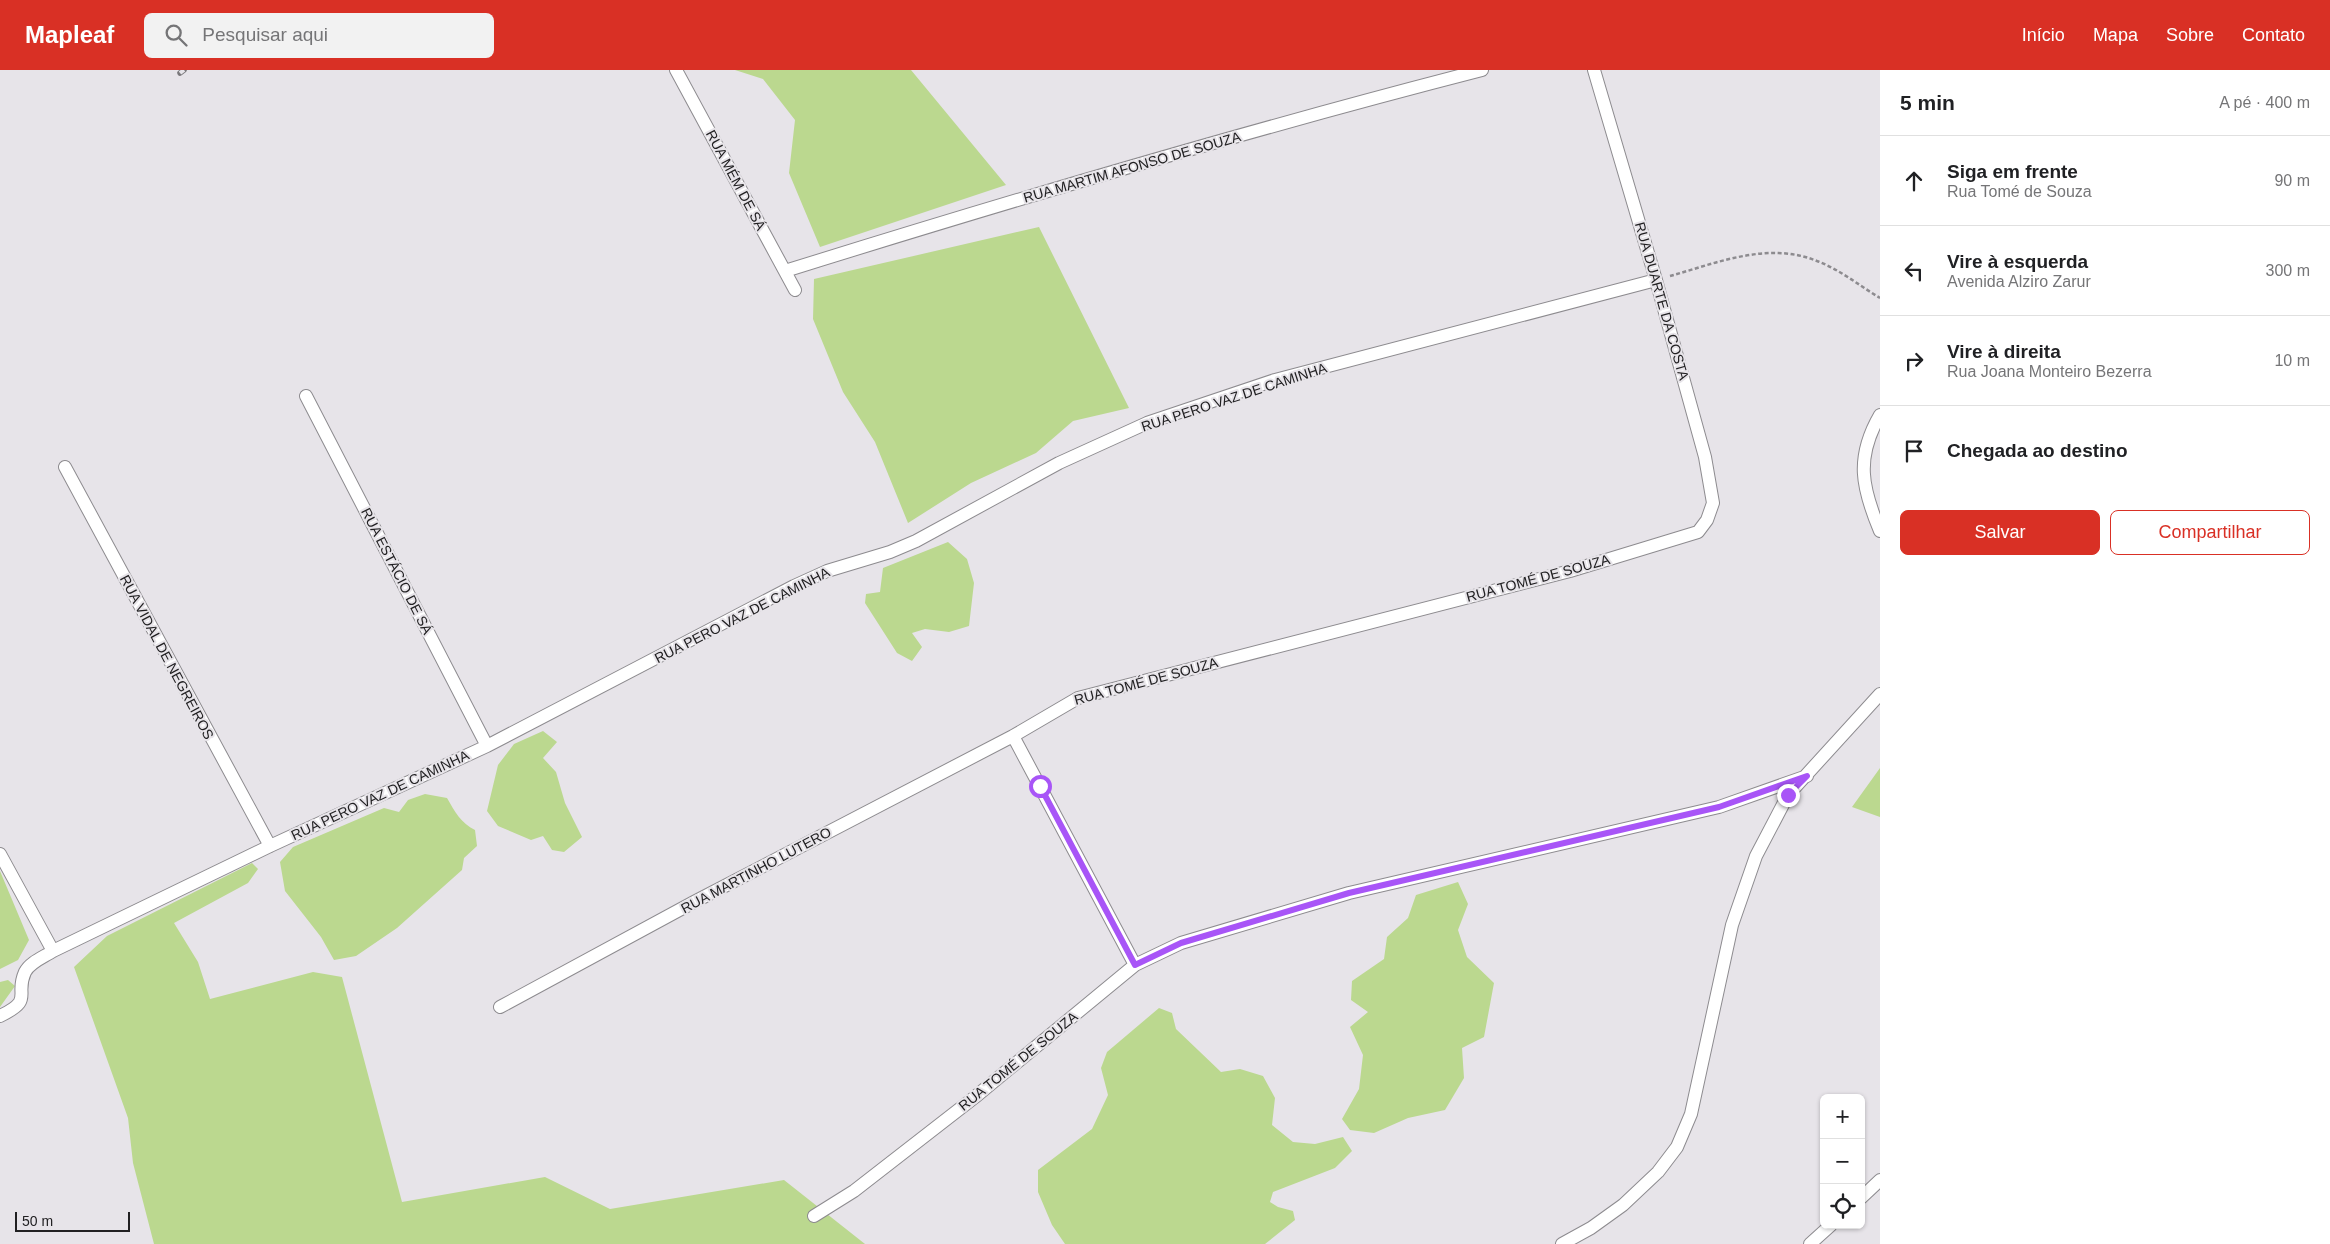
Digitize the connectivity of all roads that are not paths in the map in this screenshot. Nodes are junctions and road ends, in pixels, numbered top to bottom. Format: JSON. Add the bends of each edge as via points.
{"nodes":[{"id":1,"x":676,"y":70,"type":"edge"},
{"id":2,"x":1482,"y":70,"type":"edge"},
{"id":3,"x":1594,"y":70,"type":"edge"},
{"id":4,"x":785,"y":271,"type":"junction"},
{"id":5,"x":1656,"y":280,"type":"junction"},
{"id":6,"x":796,"y":290,"type":"dead end"},
{"id":7,"x":306,"y":396,"type":"dead end"},
{"id":8,"x":1880,"y":415,"type":"edge"},
{"id":9,"x":65,"y":467,"type":"dead end"},
{"id":10,"x":1880,"y":531,"type":"edge"},
{"id":11,"x":1698,"y":532,"type":"joint"},
{"id":12,"x":1880,"y":694,"type":"edge"},
{"id":13,"x":1013,"y":736,"type":"junction"},
{"id":14,"x":487,"y":746,"type":"junction"},
{"id":15,"x":1807,"y":776,"type":"junction"},
{"id":16,"x":270,"y":846,"type":"junction"},
{"id":17,"x":0,"y":854,"type":"edge"},
{"id":18,"x":53,"y":951,"type":"junction"},
{"id":19,"x":1135,"y":965,"type":"junction"},
{"id":20,"x":500,"y":1008,"type":"dead end"},
{"id":21,"x":0,"y":1016,"type":"edge"},
{"id":22,"x":1880,"y":1180,"type":"edge"},
{"id":23,"x":1865,"y":1194,"type":"edge"},
{"id":24,"x":814,"y":1216,"type":"dead end"},
{"id":25,"x":1827,"y":1229,"type":"edge"},
{"id":26,"x":1562,"y":1244,"type":"edge"},
{"id":27,"x":1810,"y":1244,"type":"edge"}],
"edges":[{"from":1,"to":4,"type":"street","name":"RUA MÉM DE SÁ"},
{"from":2,"to":4,"type":"street","name":"RUA MARTIM AFONSO DE SOUZA","via":[[1171,155]]},
{"from":3,"to":5,"type":"street","name":"RUA DUARTE DA COSTA"},
{"from":4,"to":6,"type":"street","name":"RUA MÉM DE SÁ"},
{"from":5,"to":11,"type":"street","name":"RUA DUARTE DA COSTA","via":[[1710,482],[1713,503]]},
{"from":5,"to":14,"type":"street","name":"RUA PERO VAZ DE CAMINHA","via":[[1275,380],[1147,423],[1058,464],[916,541],[827,571],[794,586]]},
{"from":7,"to":14,"type":"street","name":"RUA ESTÁCIO DE SÁ"},
{"from":8,"to":10,"type":"street","via":[[1873,427],[1863,478],[1867,501]]},
{"from":9,"to":16,"type":"street","name":"RUA VIDAL DE NEGREIROS"},
{"from":11,"to":13,"type":"street","name":"RUA TOMÉ DE SOUZA","via":[[1570,571],[1078,698]]},
{"from":12,"to":15,"type":"street"},
{"from":13,"to":19,"type":"street"},
{"from":13,"to":20,"type":"street","name":"RUA MARTINHO LUTERO","via":[[694,902]]},
{"from":14,"to":16,"type":"street","name":"RUA PERO VAZ DE CAMINHA"},
{"from":15,"to":19,"type":"street","name":"RUA TOMÉ DE SOUZA","via":[[1719,807],[1349,893],[1181,943]]},
{"from":15,"to":26,"type":"street","via":[[1788,795],[1756,856],[1735,917],[1692,1114],[1677,1147],[1658,1172],[1623,1205]]},
{"from":16,"to":18,"type":"street","name":"RUA PERO VAZ DE CAMINHA"},
{"from":17,"to":18,"type":"street"},
{"from":18,"to":21,"type":"street","name":"RUA PERO VAZ DE CAMINHA","via":[[25,972],[23,996],[18,1005]]},
{"from":19,"to":24,"type":"street","name":"RUA TOMÉ DE SOUZA","via":[[975,1098],[854,1191]]},
{"from":22,"to":23,"type":"street"},
{"from":25,"to":27,"type":"street"}]}
